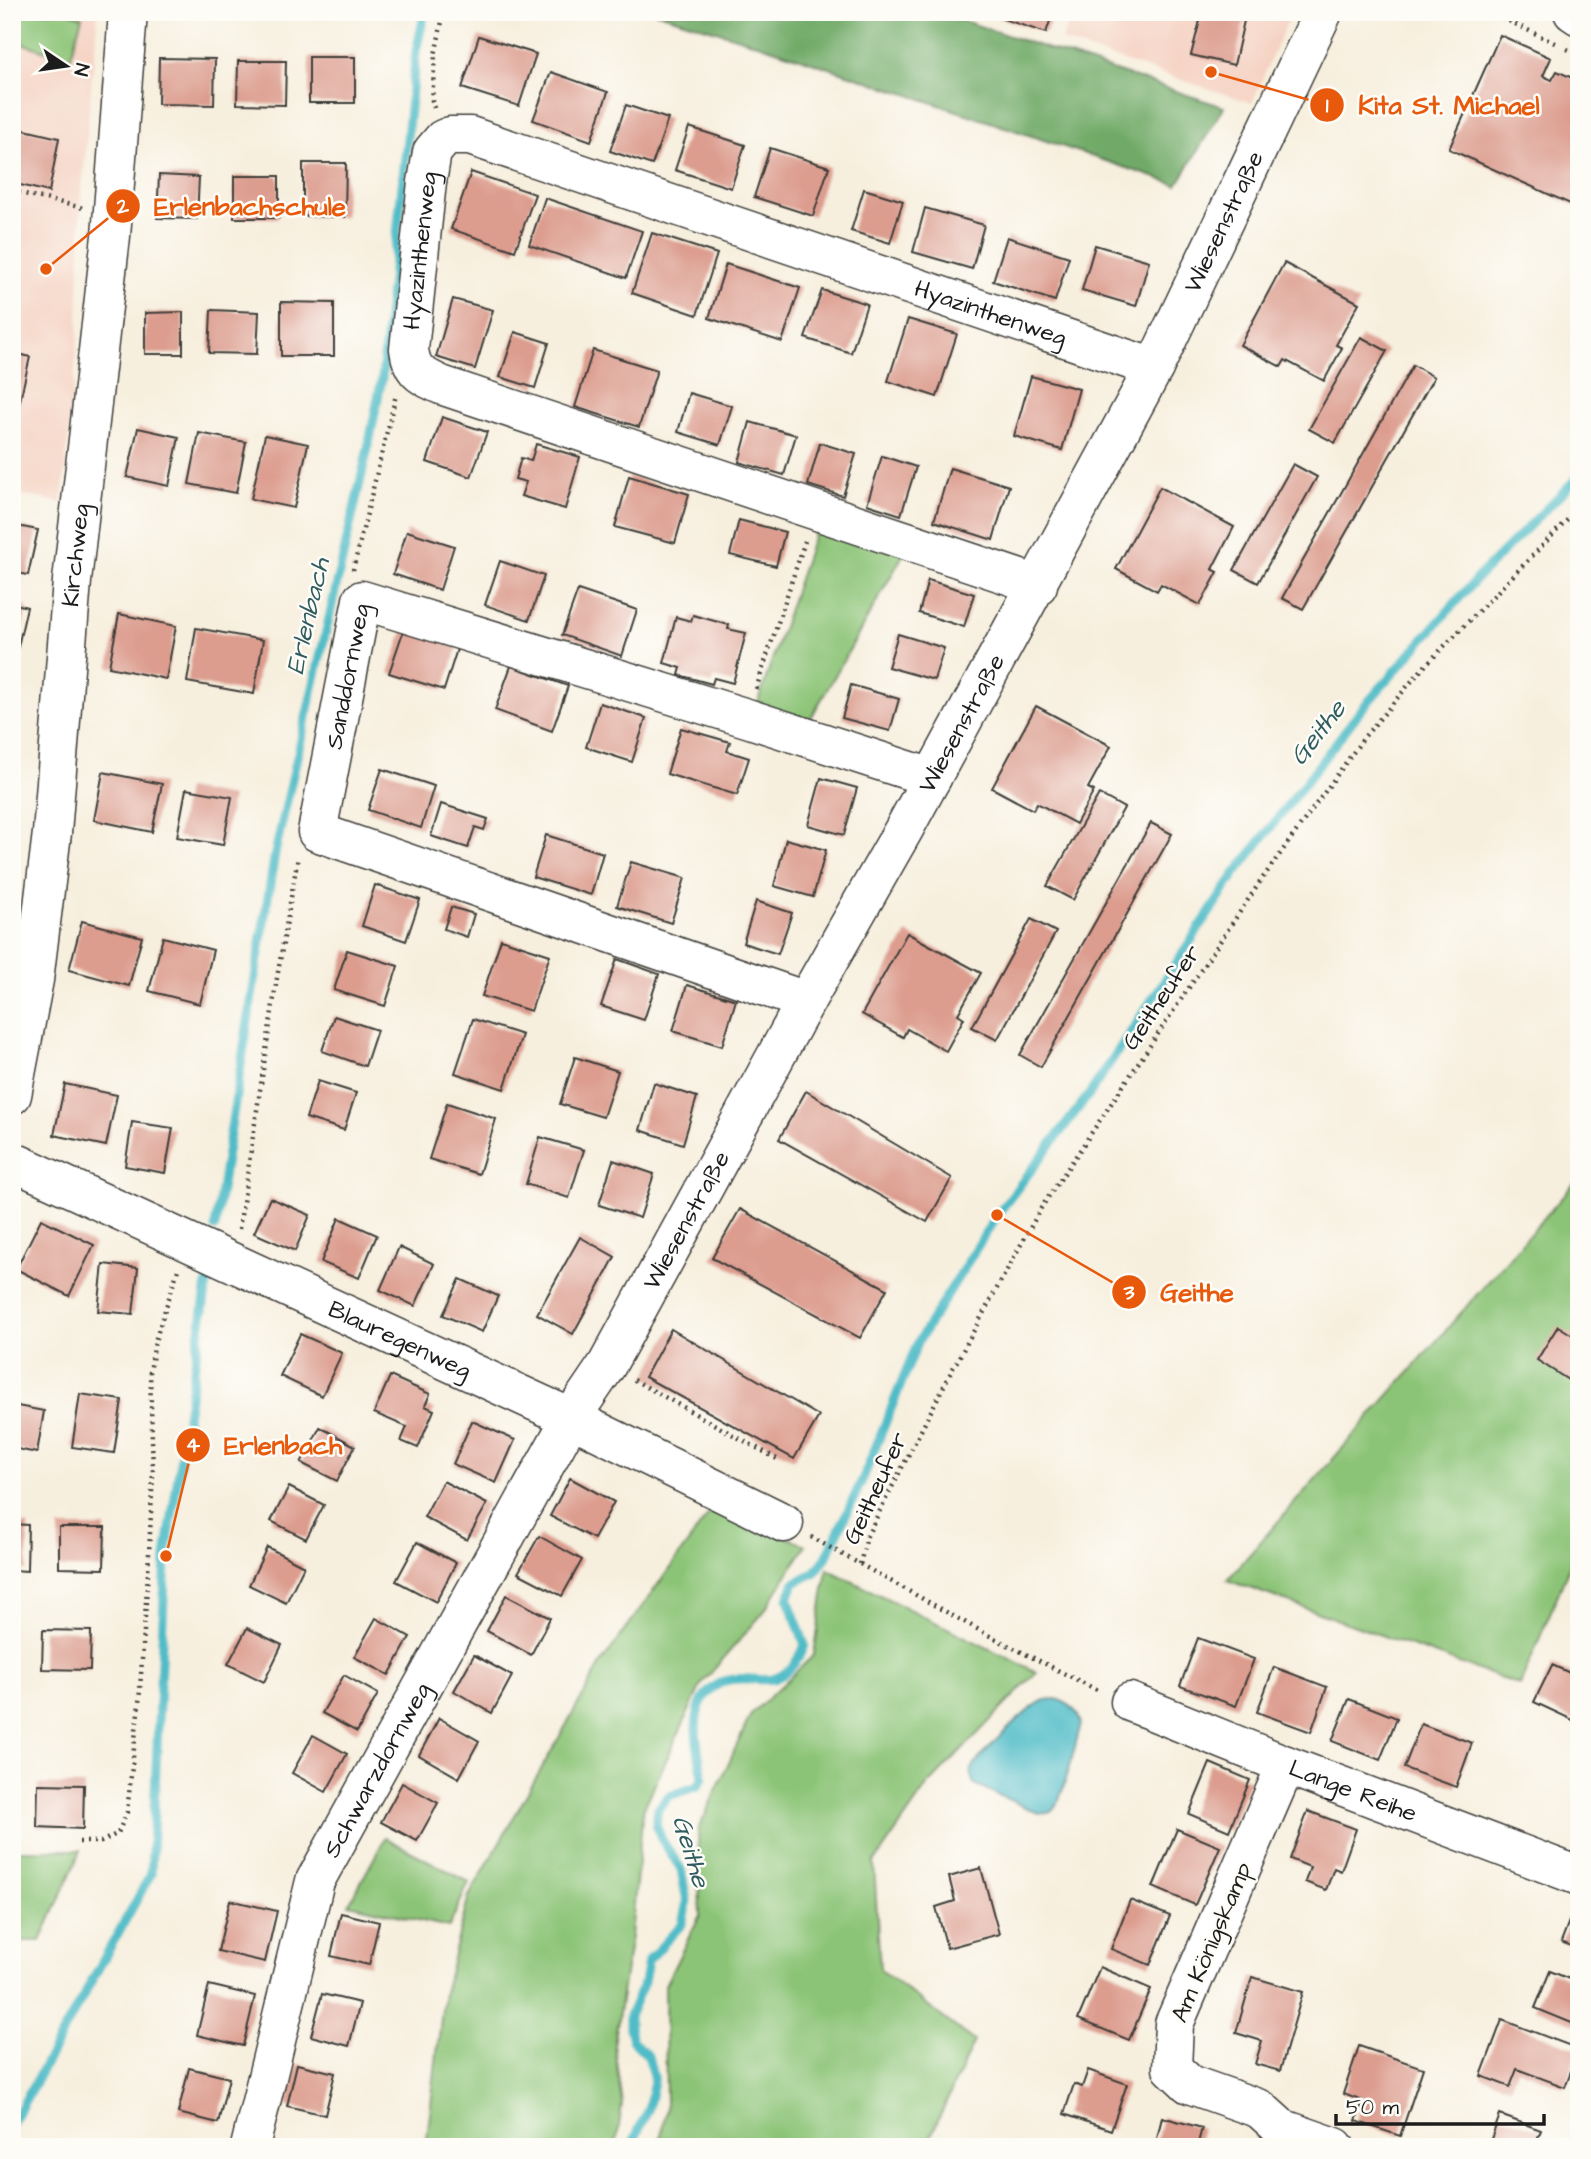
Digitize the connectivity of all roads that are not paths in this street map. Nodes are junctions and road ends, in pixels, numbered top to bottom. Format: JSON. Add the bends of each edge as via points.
{"nodes":[{"id":1,"x":128,"y":12,"type":"edge"},
{"id":2,"x":1322,"y":12,"type":"edge"},
{"id":3,"x":1573,"y":12,"type":"edge"},
{"id":4,"x":1579,"y":16,"type":"edge"},
{"id":5,"x":1154,"y":368,"type":"junction"},
{"id":6,"x":1038,"y":585,"type":"junction"},
{"id":7,"x":932,"y":778,"type":"junction"},
{"id":8,"x":806,"y":1002,"type":"junction"},
{"id":9,"x":12,"y":1094,"type":"edge"},
{"id":10,"x":12,"y":1161,"type":"edge"},
{"id":11,"x":570,"y":1418,"type":"junction"},
{"id":12,"x":797,"y":1530,"type":"road end"},
{"id":13,"x":1130,"y":1702,"type":"road end"},
{"id":14,"x":1286,"y":1765,"type":"junction"},
{"id":15,"x":1579,"y":1876,"type":"edge"},
{"id":16,"x":250,"y":2147,"type":"edge"},
{"id":17,"x":1335,"y":2147,"type":"edge"}],
"edges":[{"from":1,"to":9,"type":"street","name":"Kirchweg","via":[[113,215],[72,581],[52,833],[34,980]]},
{"from":2,"to":5,"type":"street","name":"Wiesenstraße"},
{"from":3,"to":4,"type":"street"},
{"from":5,"to":6,"type":"street","name":"Wiesenstraße"},
{"from":5,"to":6,"type":"street","name":"Hyazinthenweg","via":[[470,136],[450,136],[432,152],[409,349],[417,373],[441,385]]},
{"from":6,"to":7,"type":"street","name":"Wiesenstraße"},
{"from":7,"to":8,"type":"street","name":"Wiesenstraße"},
{"from":7,"to":8,"type":"street","name":"Sanddornweg","via":[[362,600],[317,832]]},
{"from":8,"to":11,"type":"street","name":"Wiesenstraße","via":[[607,1365]]},
{"from":10,"to":11,"type":"street","name":"Blauregenweg"},
{"from":11,"to":12,"type":"street","name":"Blauregenweg"},
{"from":11,"to":16,"type":"street","name":"Schwarzdornweg","via":[[314,1881]]},
{"from":13,"to":14,"type":"street","name":"Lange Reihe"},
{"from":14,"to":15,"type":"street","name":"Lange Reihe"},
{"from":14,"to":17,"type":"street","name":"Am Königskamp","via":[[1174,2024],[1172,2068],[1189,2084],[1260,2109],[1282,2128]]}]}
